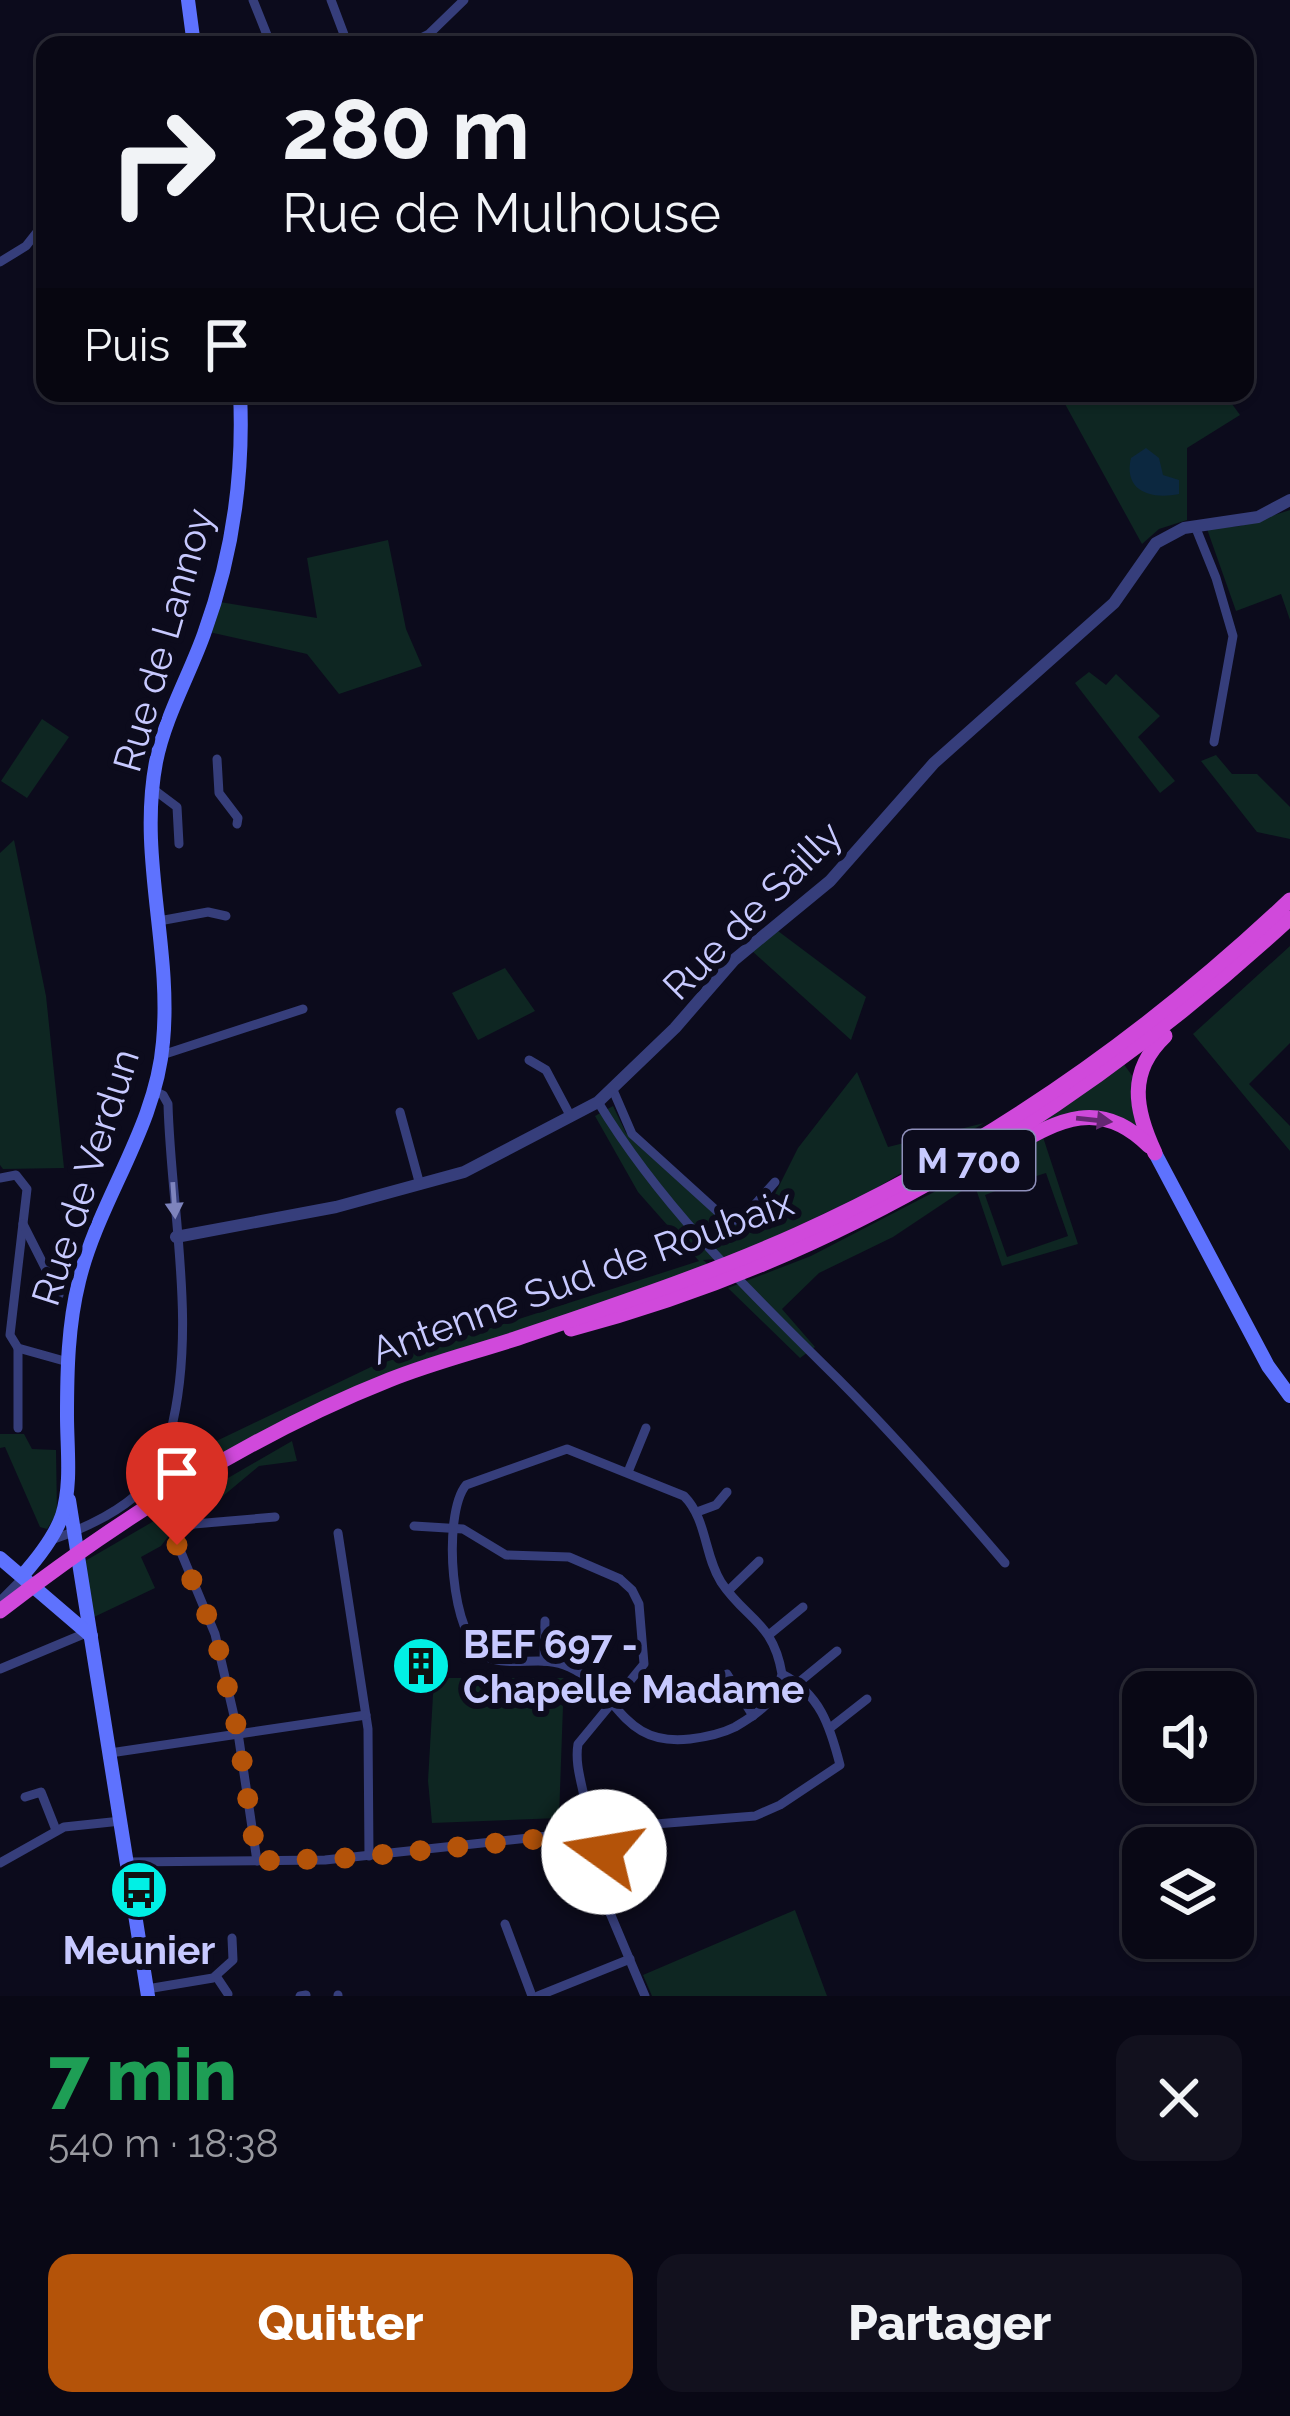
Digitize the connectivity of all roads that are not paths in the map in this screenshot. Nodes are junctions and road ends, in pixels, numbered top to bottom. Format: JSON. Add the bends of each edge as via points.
{"nodes":[{"id":1,"x":188,"y":0,"type":"edge"},
{"id":2,"x":253,"y":0,"type":"edge"},
{"id":3,"x":331,"y":0,"type":"edge"},
{"id":4,"x":464,"y":0,"type":"edge"},
{"id":5,"x":447,"y":6,"type":"edge"},
{"id":6,"x":193,"y":36,"type":"edge"},
{"id":7,"x":267,"y":36,"type":"edge"},
{"id":8,"x":345,"y":36,"type":"edge"},
{"id":9,"x":425,"y":36,"type":"edge"},
{"id":10,"x":36,"y":233,"type":"edge"},
{"id":11,"x":0,"y":262,"type":"edge"},
{"id":12,"x":240,"y":402,"type":"edge"},
{"id":13,"x":1290,"y":500,"type":"edge"},
{"id":14,"x":1195,"y":526,"type":"junction"},
{"id":15,"x":1214,"y":742,"type":"dead end"},
{"id":16,"x":217,"y":759,"type":"dead end"},
{"id":17,"x":153,"y":789,"type":"junction"},
{"id":18,"x":237,"y":824,"type":"dead end"},
{"id":19,"x":178,"y":844,"type":"dead end"},
{"id":20,"x":1290,"y":900,"type":"edge"},
{"id":21,"x":156,"y":904,"type":"joint"},
{"id":22,"x":226,"y":916,"type":"dead end"},
{"id":23,"x":1290,"y":918,"type":"edge"},
{"id":24,"x":159,"y":921,"type":"junction"},
{"id":25,"x":1271,"y":935,"type":"junction"},
{"id":26,"x":303,"y":1009,"type":"dead end"},
{"id":27,"x":162,"y":1055,"type":"junction"},
{"id":28,"x":529,"y":1060,"type":"dead end"},
{"id":29,"x":613,"y":1090,"type":"junction"},
{"id":30,"x":154,"y":1091,"type":"junction"},
{"id":31,"x":598,"y":1102,"type":"junction"},
{"id":32,"x":400,"y":1112,"type":"dead end"},
{"id":33,"x":571,"y":1117,"type":"junction"},
{"id":34,"x":1155,"y":1153,"type":"junction"},
{"id":35,"x":0,"y":1178,"type":"edge"},
{"id":36,"x":775,"y":1182,"type":"dead end"},
{"id":37,"x":420,"y":1185,"type":"junction"},
{"id":38,"x":920,"y":1188,"type":"junction"},
{"id":39,"x":23,"y":1224,"type":"junction"},
{"id":40,"x":176,"y":1237,"type":"junction"},
{"id":41,"x":59,"y":1295,"type":"dead end"},
{"id":42,"x":4,"y":1324,"type":"edge"},
{"id":43,"x":18,"y":1348,"type":"junction"},
{"id":44,"x":68,"y":1363,"type":"junction"},
{"id":45,"x":1290,"y":1396,"type":"edge"},
{"id":46,"x":646,"y":1427,"type":"dead end"},
{"id":47,"x":17,"y":1428,"type":"dead end"},
{"id":48,"x":628,"y":1472,"type":"junction"},
{"id":49,"x":68,"y":1489,"type":"junction"},
{"id":50,"x":727,"y":1492,"type":"dead end"},
{"id":51,"x":697,"y":1512,"type":"junction"},
{"id":52,"x":275,"y":1517,"type":"dead end"},
{"id":53,"x":414,"y":1526,"type":"dead end"},
{"id":54,"x":451,"y":1528,"type":"junction"},
{"id":55,"x":338,"y":1533,"type":"dead end"},
{"id":56,"x":52,"y":1539,"type":"junction"},
{"id":57,"x":74,"y":1547,"type":"junction"},
{"id":58,"x":0,"y":1558,"type":"edge"},
{"id":59,"x":759,"y":1562,"type":"dead end"},
{"id":60,"x":1005,"y":1563,"type":"dead end"},
{"id":61,"x":24,"y":1578,"type":"junction"},
{"id":62,"x":81,"y":1581,"type":"junction"},
{"id":63,"x":729,"y":1590,"type":"junction"},
{"id":64,"x":52,"y":1600,"type":"junction"},
{"id":65,"x":0,"y":1601,"type":"edge"},
{"id":66,"x":803,"y":1607,"type":"dead end"},
{"id":67,"x":0,"y":1614,"type":"edge"},
{"id":68,"x":545,"y":1621,"type":"dead end"},
{"id":69,"x":90,"y":1633,"type":"junction"},
{"id":70,"x":770,"y":1634,"type":"junction"},
{"id":71,"x":837,"y":1651,"type":"dead end"},
{"id":72,"x":544,"y":1661,"type":"junction"},
{"id":73,"x":0,"y":1670,"type":"edge"},
{"id":74,"x":727,"y":1674,"type":"dead end"},
{"id":75,"x":782,"y":1674,"type":"junction"},
{"id":76,"x":798,"y":1682,"type":"junction"},
{"id":77,"x":867,"y":1699,"type":"dead end"},
{"id":78,"x":612,"y":1705,"type":"junction"},
{"id":79,"x":366,"y":1715,"type":"junction"},
{"id":80,"x":753,"y":1716,"type":"junction"},
{"id":81,"x":830,"y":1728,"type":"junction"},
{"id":82,"x":238,"y":1733,"type":"junction"},
{"id":83,"x":110,"y":1753,"type":"junction"},
{"id":84,"x":580,"y":1776,"type":"junction"},
{"id":85,"x":25,"y":1797,"type":"dead end"},
{"id":86,"x":121,"y":1821,"type":"junction"},
{"id":87,"x":652,"y":1826,"type":"junction"},
{"id":88,"x":605,"y":1828,"type":"junction"},
{"id":89,"x":56,"y":1830,"type":"junction"},
{"id":90,"x":585,"y":1831,"type":"junction"},
{"id":91,"x":537,"y":1839,"type":"junction"},
{"id":92,"x":0,"y":1846,"type":"edge"},
{"id":93,"x":607,"y":1849,"type":"junction"},
{"id":94,"x":587,"y":1850,"type":"junction"},
{"id":95,"x":369,"y":1856,"type":"junction"},
{"id":96,"x":3,"y":1861,"type":"edge"},
{"id":97,"x":257,"y":1861,"type":"junction"},
{"id":98,"x":127,"y":1862,"type":"junction"},
{"id":99,"x":610,"y":1912,"type":"junction"},
{"id":100,"x":505,"y":1924,"type":"dead end"},
{"id":101,"x":232,"y":1938,"type":"dead end"},
{"id":102,"x":630,"y":1959,"type":"junction"},
{"id":103,"x":216,"y":1976,"type":"junction"},
{"id":104,"x":148,"y":1993,"type":"edge"},
{"id":105,"x":228,"y":1994,"type":"edge"},
{"id":106,"x":535,"y":1996,"type":"edge"},
{"id":107,"x":645,"y":1996,"type":"edge"}],
"edges":[{"from":1,"to":6,"type":"main road"},
{"from":2,"to":7,"type":"street"},
{"from":3,"to":8,"type":"street"},
{"from":4,"to":5,"type":"street"},
{"from":5,"to":9,"type":"street"},
{"from":10,"to":11,"type":"street"},
{"from":12,"to":17,"type":"main road","name":"Rue de Lannoy","via":[[226,561],[160,744]]},
{"from":13,"to":14,"type":"street","name":"Rue de Sailly","via":[[1258,518]]},
{"from":14,"to":15,"type":"street","via":[[1233,636]]},
{"from":14,"to":29,"type":"street","name":"Rue de Sailly","via":[[1156,542],[1114,603],[934,763],[830,881],[734,960]]},
{"from":16,"to":18,"type":"street","via":[[219,793]]},
{"from":17,"to":19,"type":"street","via":[[179,812]]},
{"from":17,"to":21,"type":"main road","name":"Rue de Lannoy"},
{"from":20,"to":67,"type":"highway","name":"Antenne Sud de Roubaix","number":"M 700","via":[[1091,1065],[914,1177],[685,1280],[344,1399],[148,1507]]},
{"from":21,"to":24,"type":"main road","name":"Rue de Verdun"},
{"from":22,"to":24,"type":"street"},
{"from":23,"to":25,"type":"highway","name":"Antenne Sud de Roubaix","number":"M 700"},
{"from":24,"to":27,"type":"main road","name":"Rue de Verdun"},
{"from":25,"to":34,"type":"highway","via":[[1146,1060],[1137,1103]]},
{"from":25,"to":38,"type":"highway","name":"Antenne Sud de Roubaix","number":"M 700","via":[[1113,1065]]},
{"from":26,"to":27,"type":"street"},
{"from":27,"to":30,"type":"main road","name":"Rue de Verdun"},
{"from":28,"to":33,"type":"street","via":[[546,1070]]},
{"from":29,"to":31,"type":"street","name":"Rue de Sailly"},
{"from":29,"to":36,"type":"street","via":[[632,1134],[730,1222]]},
{"from":30,"to":40,"type":"street","one_way":true,"via":[[167,1103]]},
{"from":30,"to":44,"type":"main road","name":"Rue de Verdun","via":[[83,1266]]},
{"from":31,"to":33,"type":"street","name":"Rue de Sailly"},
{"from":31,"to":60,"type":"street","via":[[652,1186]]},
{"from":32,"to":37,"type":"street"},
{"from":33,"to":37,"type":"street","name":"Rue de Sailly","via":[[472,1169]]},
{"from":38,"to":34,"type":"highway","one_way":true,"via":[[1074,1117],[1120,1124]]},
{"from":34,"to":45,"type":"main road"},
{"from":35,"to":39,"type":"street","via":[[16,1175],[25,1184]]},
{"from":37,"to":40,"type":"street","name":"Rue de Sailly"},
{"from":38,"to":67,"type":"highway","name":"Antenne Sud de Roubaix","number":"M 700","via":[[727,1279],[428,1373],[309,1424],[149,1513]]},
{"from":39,"to":41,"type":"street"},
{"from":39,"to":42,"type":"street"},
{"from":40,"to":57,"type":"street","via":[[182,1340],[165,1458],[144,1487]]},
{"from":42,"to":43,"type":"street"},
{"from":43,"to":44,"type":"street"},
{"from":43,"to":47,"type":"street"},
{"from":44,"to":49,"type":"main road","name":"Rue de Verdun"},
{"from":46,"to":48,"type":"street"},
{"from":48,"to":51,"type":"street","via":[[684,1496]]},
{"from":48,"to":54,"type":"street","via":[[561,1450],[466,1485]]},
{"from":49,"to":56,"type":"main road","name":"Rue de Verdun"},
{"from":49,"to":57,"type":"main road"},
{"from":50,"to":51,"type":"street"},
{"from":51,"to":63,"type":"street"},
{"from":52,"to":82,"type":"street","via":[[173,1533],[212,1620]]},
{"from":53,"to":54,"type":"street"},
{"from":54,"to":72,"type":"street","via":[[472,1646],[491,1659]]},
{"from":54,"to":78,"type":"street","via":[[506,1555],[569,1557],[627,1583],[639,1604],[644,1664]]},
{"from":55,"to":79,"type":"street"},
{"from":56,"to":57,"type":"main road"},
{"from":56,"to":61,"type":"main road","name":"Rue de Verdun"},
{"from":57,"to":62,"type":"main road"},
{"from":58,"to":61,"type":"main road"},
{"from":59,"to":63,"type":"street"},
{"from":61,"to":64,"type":"main road"},
{"from":61,"to":65,"type":"street"},
{"from":62,"to":64,"type":"main road","via":[[76,1599]]},
{"from":62,"to":69,"type":"main road"},
{"from":63,"to":70,"type":"street"},
{"from":64,"to":69,"type":"main road"},
{"from":66,"to":70,"type":"street"},
{"from":68,"to":72,"type":"street"},
{"from":69,"to":73,"type":"street"},
{"from":69,"to":83,"type":"main road"},
{"from":70,"to":75,"type":"street"},
{"from":71,"to":76,"type":"street"},
{"from":72,"to":78,"type":"street","via":[[577,1671]]},
{"from":74,"to":80,"type":"street"},
{"from":75,"to":76,"type":"street"},
{"from":75,"to":80,"type":"street","via":[[773,1699]]},
{"from":76,"to":81,"type":"street"},
{"from":77,"to":81,"type":"street"},
{"from":78,"to":80,"type":"street","via":[[662,1740],[716,1734]]},
{"from":78,"to":84,"type":"street","via":[[578,1744]]},
{"from":79,"to":82,"type":"street"},
{"from":79,"to":95,"type":"street"},
{"from":81,"to":87,"type":"street","via":[[841,1765],[802,1792],[755,1816]]},
{"from":82,"to":83,"type":"street"},
{"from":82,"to":97,"type":"street"},
{"from":83,"to":86,"type":"main road"},
{"from":84,"to":88,"type":"street"},
{"from":84,"to":90,"type":"street"},
{"from":85,"to":89,"type":"street","via":[[41,1792]]},
{"from":86,"to":89,"type":"street"},
{"from":86,"to":98,"type":"main road"},
{"from":87,"to":88,"type":"street"},
{"from":87,"to":93,"type":"street"},
{"from":88,"to":90,"type":"street"},
{"from":88,"to":93,"type":"street"},
{"from":89,"to":96,"type":"street"},
{"from":90,"to":91,"type":"street"},
{"from":90,"to":94,"type":"street"},
{"from":91,"to":94,"type":"street"},
{"from":91,"to":95,"type":"street"},
{"from":92,"to":96,"type":"street"},
{"from":93,"to":94,"type":"street"},
{"from":93,"to":99,"type":"street","via":[[601,1868]]},
{"from":94,"to":99,"type":"street"},
{"from":95,"to":97,"type":"street"},
{"from":97,"to":98,"type":"street"},
{"from":98,"to":104,"type":"main road"},
{"from":99,"to":102,"type":"street"},
{"from":100,"to":106,"type":"street"},
{"from":101,"to":103,"type":"street","via":[[233,1960]]},
{"from":102,"to":106,"type":"street"},
{"from":102,"to":107,"type":"street"},
{"from":103,"to":104,"type":"street"},
{"from":103,"to":105,"type":"street"}]}
